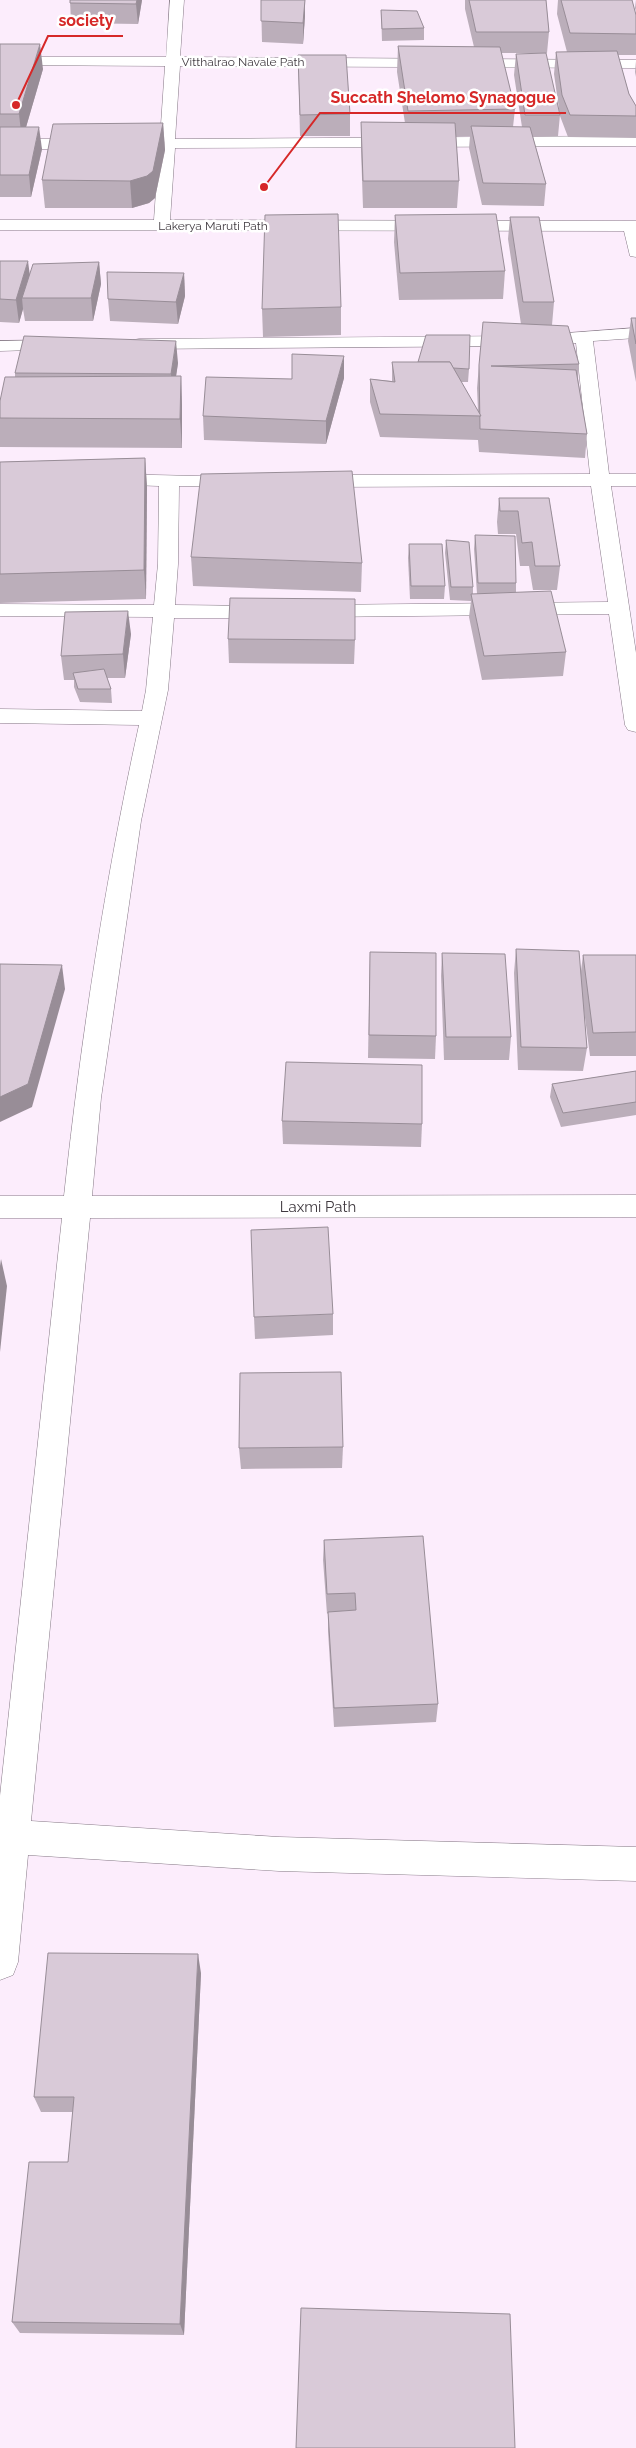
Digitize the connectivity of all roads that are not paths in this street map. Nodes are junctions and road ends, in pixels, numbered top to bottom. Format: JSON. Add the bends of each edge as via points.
{"nodes":[{"id":1,"x":177,"y":0,"type":"edge"},
{"id":2,"x":0,"y":61,"type":"edge"},
{"id":3,"x":173,"y":62,"type":"junction"},
{"id":4,"x":636,"y":64,"type":"edge"},
{"id":5,"x":636,"y":141,"type":"edge"},
{"id":6,"x":0,"y":144,"type":"edge"},
{"id":7,"x":167,"y":144,"type":"junction"},
{"id":8,"x":0,"y":225,"type":"edge"},
{"id":9,"x":162,"y":225,"type":"junction"},
{"id":10,"x":633,"y":226,"type":"edge"},
{"id":11,"x":636,"y":252,"type":"edge"},
{"id":12,"x":636,"y":333,"type":"edge"},
{"id":13,"x":584,"y":338,"type":"junction"},
{"id":14,"x":117,"y":344,"type":"edge"},
{"id":15,"x":78,"y":345,"type":"edge"},
{"id":16,"x":0,"y":346,"type":"edge"},
{"id":17,"x":90,"y":480,"type":"edge"},
{"id":18,"x":600,"y":480,"type":"junction"},
{"id":19,"x":636,"y":480,"type":"edge"},
{"id":20,"x":169,"y":481,"type":"junction"},
{"id":21,"x":258,"y":481,"type":"edge"},
{"id":22,"x":298,"y":481,"type":"edge"},
{"id":23,"x":618,"y":608,"type":"junction"},
{"id":24,"x":0,"y":610,"type":"edge"},
{"id":25,"x":164,"y":613,"type":"junction"},
{"id":26,"x":0,"y":716,"type":"edge"},
{"id":27,"x":152,"y":718,"type":"junction"},
{"id":28,"x":636,"y":725,"type":"edge"},
{"id":29,"x":636,"y":1206,"type":"edge"},
{"id":30,"x":0,"y":1207,"type":"edge"},
{"id":31,"x":76,"y":1207,"type":"junction"},
{"id":32,"x":6,"y":1836,"type":"edge"},
{"id":33,"x":636,"y":1864,"type":"edge"},
{"id":34,"x":0,"y":1962,"type":"edge"}],
"edges":[{"from":1,"to":3,"type":"street"},
{"from":2,"to":3,"type":"street","name":"Vitthalrao Navale Path"},
{"from":3,"to":4,"type":"street","name":"Vitthalrao Navale Path"},
{"from":3,"to":7,"type":"street"},
{"from":5,"to":7,"type":"street"},
{"from":6,"to":7,"type":"street"},
{"from":7,"to":9,"type":"street"},
{"from":8,"to":9,"type":"street","name":"Lakerya Maruti Path"},
{"from":9,"to":10,"type":"street","name":"Lakerya Maruti Path"},
{"from":10,"to":11,"type":"street"},
{"from":12,"to":13,"type":"street"},
{"from":13,"to":14,"type":"street"},
{"from":13,"to":18,"type":"street"},
{"from":15,"to":16,"type":"street"},
{"from":17,"to":20,"type":"street"},
{"from":18,"to":19,"type":"street"},
{"from":18,"to":22,"type":"street"},
{"from":18,"to":23,"type":"street"},
{"from":20,"to":21,"type":"street"},
{"from":20,"to":25,"type":"street"},
{"from":23,"to":25,"type":"street"},
{"from":23,"to":28,"type":"street"},
{"from":24,"to":25,"type":"street"},
{"from":25,"to":27,"type":"street","via":[[158,690]]},
{"from":26,"to":27,"type":"street"},
{"from":27,"to":31,"type":"street","via":[[129,821],[88,1098]]},
{"from":29,"to":31,"type":"street","name":"Laxmi Path"},
{"from":30,"to":31,"type":"street","name":"Laxmi Path"},
{"from":31,"to":32,"type":"street"},
{"from":32,"to":33,"type":"street","via":[[279,1854]]},
{"from":32,"to":34,"type":"street"}]}
